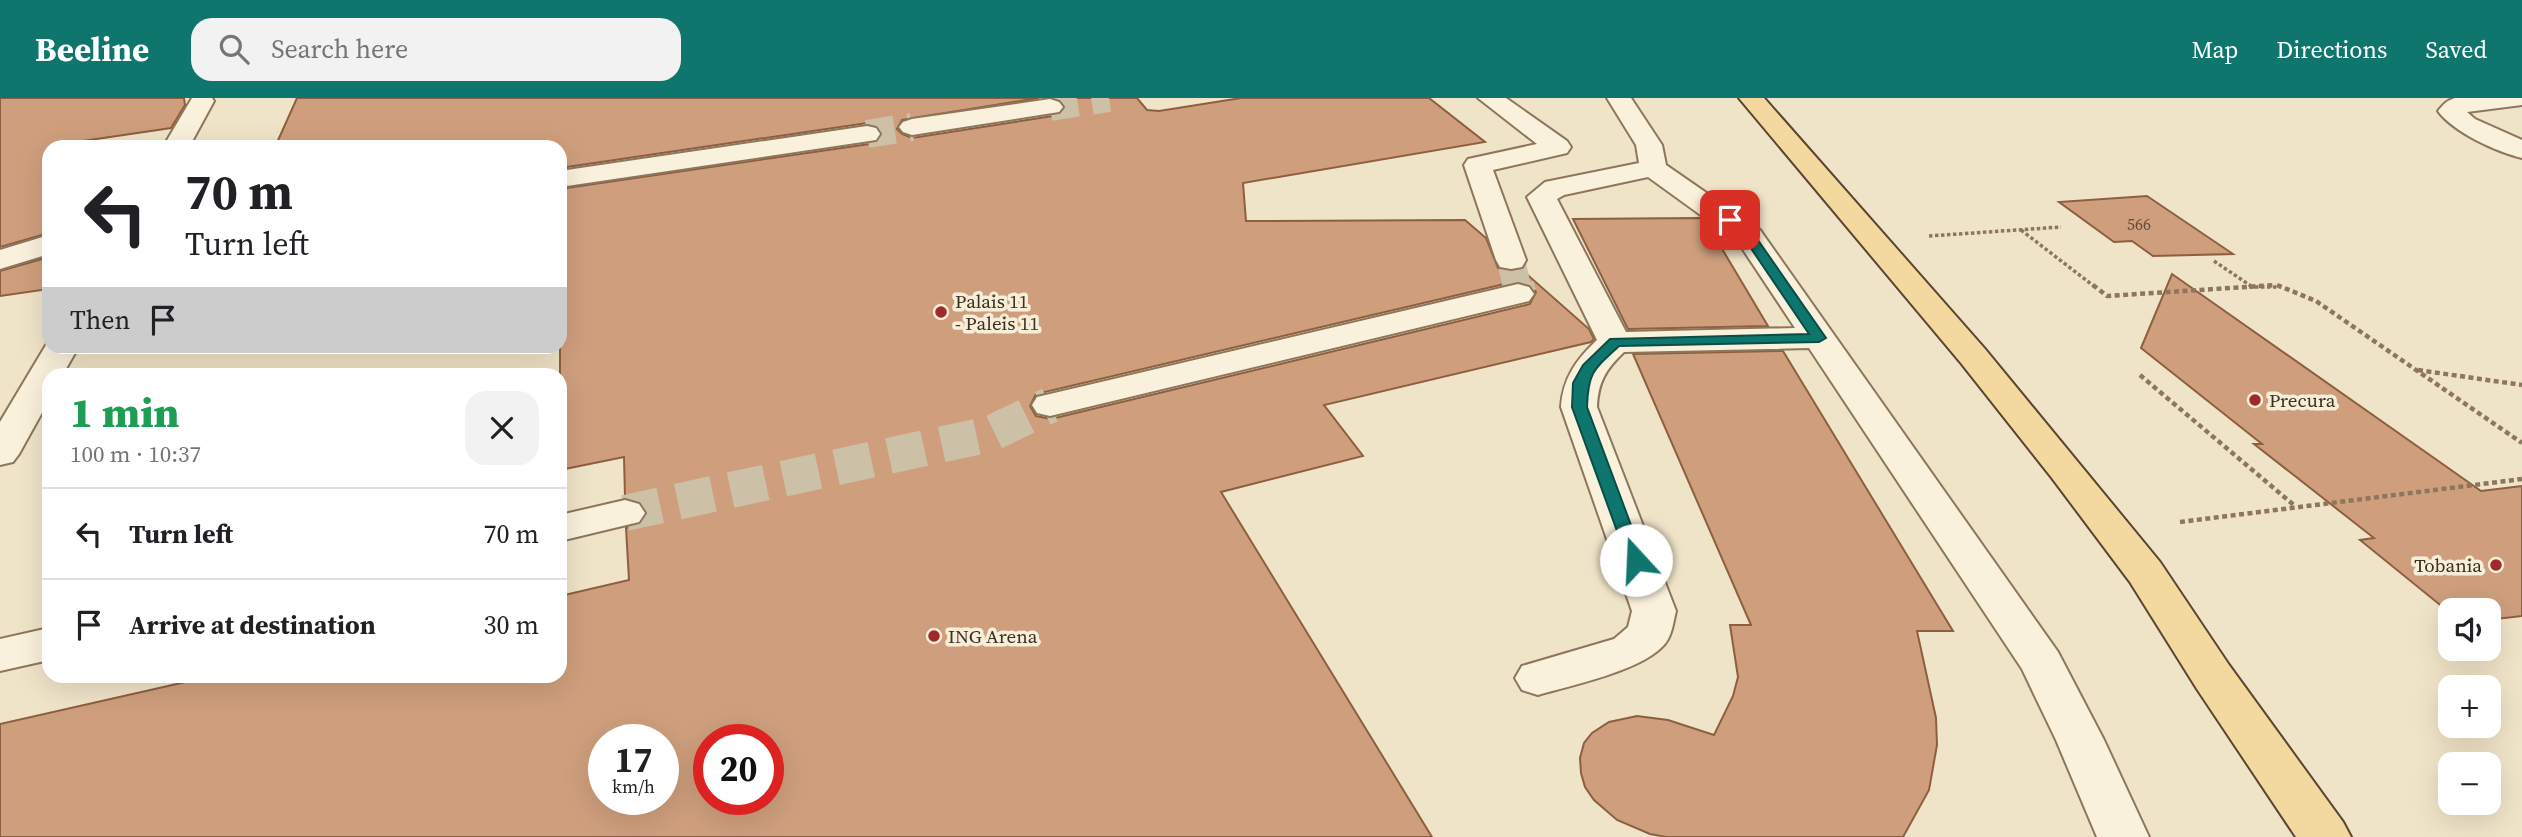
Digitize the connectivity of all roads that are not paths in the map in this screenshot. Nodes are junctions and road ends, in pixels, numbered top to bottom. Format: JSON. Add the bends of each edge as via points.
{"nodes":[{"id":1,"x":1490,"y":98,"type":"edge"},
{"id":2,"x":1619,"y":98,"type":"edge"},
{"id":3,"x":1751,"y":98,"type":"edge"},
{"id":4,"x":2522,"y":99,"type":"edge"},
{"id":5,"x":202,"y":101,"type":"dead end"},
{"id":6,"x":1050,"y":107,"type":"tunnel mouth"},
{"id":7,"x":912,"y":127,"type":"tunnel mouth"},
{"id":8,"x":867,"y":134,"type":"tunnel mouth"},
{"id":9,"x":180,"y":140,"type":"edge"},
{"id":10,"x":2522,"y":150,"type":"edge"},
{"id":11,"x":1653,"y":168,"type":"junction"},
{"id":12,"x":567,"y":178,"type":"edge"},
{"id":13,"x":42,"y":247,"type":"edge"},
{"id":14,"x":1511,"y":260,"type":"tunnel mouth"},
{"id":15,"x":0,"y":262,"type":"edge"},
{"id":16,"x":42,"y":265,"type":"edge"},
{"id":17,"x":1518,"y":294,"type":"dead end"},
{"id":18,"x":1819,"y":338,"type":"junction"},
{"id":19,"x":1615,"y":342,"type":"junction"},
{"id":20,"x":42,"y":381,"type":"edge"},
{"id":21,"x":1050,"y":405,"type":"tunnel mouth"},
{"id":22,"x":0,"y":454,"type":"edge"},
{"id":23,"x":625,"y":513,"type":"tunnel mouth"},
{"id":24,"x":567,"y":526,"type":"edge"},
{"id":25,"x":42,"y":645,"type":"edge"},
{"id":26,"x":0,"y":654,"type":"edge"},
{"id":27,"x":1538,"y":678,"type":"dead end"},
{"id":28,"x":2123,"y":837,"type":"edge"},
{"id":29,"x":2325,"y":837,"type":"edge"}],
"edges":[{"from":1,"to":14,"type":"street","via":[[1558,147],[1478,165]]},
{"from":2,"to":11,"type":"street","via":[[1649,145]]},
{"from":3,"to":29,"type":"main road","via":[[2066,470],[2145,572]]},
{"from":4,"to":10,"type":"street","via":[[2466,103],[2451,111],[2466,124]]},
{"from":5,"to":9,"type":"street"},
{"from":6,"to":7,"type":"street"},
{"from":8,"to":12,"type":"street"},
{"from":11,"to":18,"type":"street","via":[[1749,236]]},
{"from":11,"to":19,"type":"street","via":[[1555,188],[1541,197]]},
{"from":13,"to":15,"type":"street"},
{"from":15,"to":16,"type":"street"},
{"from":17,"to":21,"type":"street"},
{"from":18,"to":19,"type":"street"},
{"from":18,"to":28,"type":"street","via":[[2042,664]]},
{"from":19,"to":27,"type":"street","via":[[1590,365],[1580,383],[1579,407],[1654,611],[1649,634],[1630,650]]},
{"from":20,"to":22,"type":"street"},
{"from":23,"to":24,"type":"street"},
{"from":25,"to":26,"type":"street"}]}
